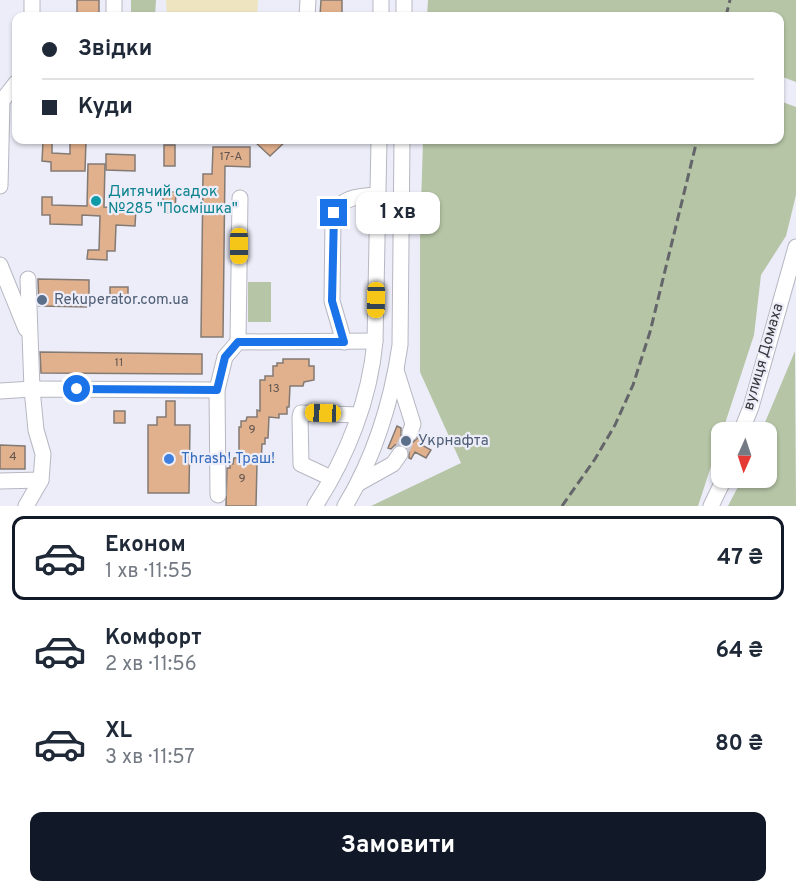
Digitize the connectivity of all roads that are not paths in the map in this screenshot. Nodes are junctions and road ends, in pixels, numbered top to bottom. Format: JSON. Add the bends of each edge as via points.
{"nodes":[{"id":1,"x":12,"y":88,"type":"edge"},
{"id":2,"x":379,"y":144,"type":"edge"},
{"id":3,"x":402,"y":144,"type":"edge"},
{"id":4,"x":378,"y":177,"type":"junction"},
{"id":5,"x":402,"y":177,"type":"junction"},
{"id":6,"x":0,"y":186,"type":"edge"},
{"id":7,"x":377,"y":195,"type":"junction"},
{"id":8,"x":240,"y":198,"type":"dead end"},
{"id":9,"x":796,"y":247,"type":"edge"},
{"id":10,"x":0,"y":265,"type":"edge"},
{"id":11,"x":28,"y":279,"type":"dead end"},
{"id":12,"x":30,"y":340,"type":"junction"},
{"id":13,"x":375,"y":341,"type":"junction"},
{"id":14,"x":238,"y":342,"type":"junction"},
{"id":15,"x":344,"y":342,"type":"junction"},
{"id":16,"x":396,"y":370,"type":"junction"},
{"id":17,"x":32,"y":389,"type":"junction"},
{"id":18,"x":217,"y":390,"type":"junction"},
{"id":19,"x":0,"y":391,"type":"edge"},
{"id":20,"x":359,"y":415,"type":"junction"},
{"id":21,"x":745,"y":422,"type":"edge"},
{"id":22,"x":410,"y":433,"type":"tunnel mouth"},
{"id":23,"x":400,"y":454,"type":"tunnel mouth"},
{"id":24,"x":331,"y":478,"type":"junction"},
{"id":25,"x":41,"y":480,"type":"junction"},
{"id":26,"x":0,"y":481,"type":"edge"},
{"id":27,"x":359,"y":483,"type":"junction"},
{"id":28,"x":720,"y":488,"type":"edge"},
{"id":29,"x":218,"y":495,"type":"dead end"},
{"id":30,"x":26,"y":506,"type":"edge"},
{"id":31,"x":315,"y":506,"type":"edge"},
{"id":32,"x":345,"y":506,"type":"edge"},
{"id":33,"x":711,"y":506,"type":"edge"}],
"edges":[{"from":1,"to":6,"type":"street","via":[[2,101]]},
{"from":2,"to":4,"type":"street"},
{"from":3,"to":5,"type":"street"},
{"from":4,"to":5,"type":"street"},
{"from":4,"to":7,"type":"street"},
{"from":5,"to":16,"type":"street","via":[[400,345]]},
{"from":7,"to":13,"type":"street"},
{"from":7,"to":15,"type":"street","via":[[350,198],[338,207],[333,219],[332,301]]},
{"from":8,"to":14,"type":"street"},
{"from":9,"to":21,"type":"street","name":"вулиця Домаха"},
{"from":10,"to":12,"type":"street"},
{"from":11,"to":12,"type":"street"},
{"from":12,"to":17,"type":"street"},
{"from":13,"to":15,"type":"street"},
{"from":13,"to":20,"type":"street","via":[[372,372]]},
{"from":14,"to":15,"type":"street"},
{"from":14,"to":18,"type":"street","via":[[225,357]]},
{"from":16,"to":22,"type":"street","via":[[413,424]]},
{"from":16,"to":27,"type":"street"},
{"from":17,"to":18,"type":"street"},
{"from":17,"to":19,"type":"street"},
{"from":17,"to":25,"type":"street","via":[[43,454]]},
{"from":18,"to":29,"type":"street"},
{"from":20,"to":24,"type":"street"},
{"from":20,"to":24,"type":"street","via":[[301,413],[301,465]]},
{"from":23,"to":27,"type":"street","via":[[393,464]]},
{"from":24,"to":31,"type":"street"},
{"from":25,"to":26,"type":"street"},
{"from":25,"to":30,"type":"street"},
{"from":27,"to":32,"type":"street"},
{"from":28,"to":33,"type":"street"}]}
